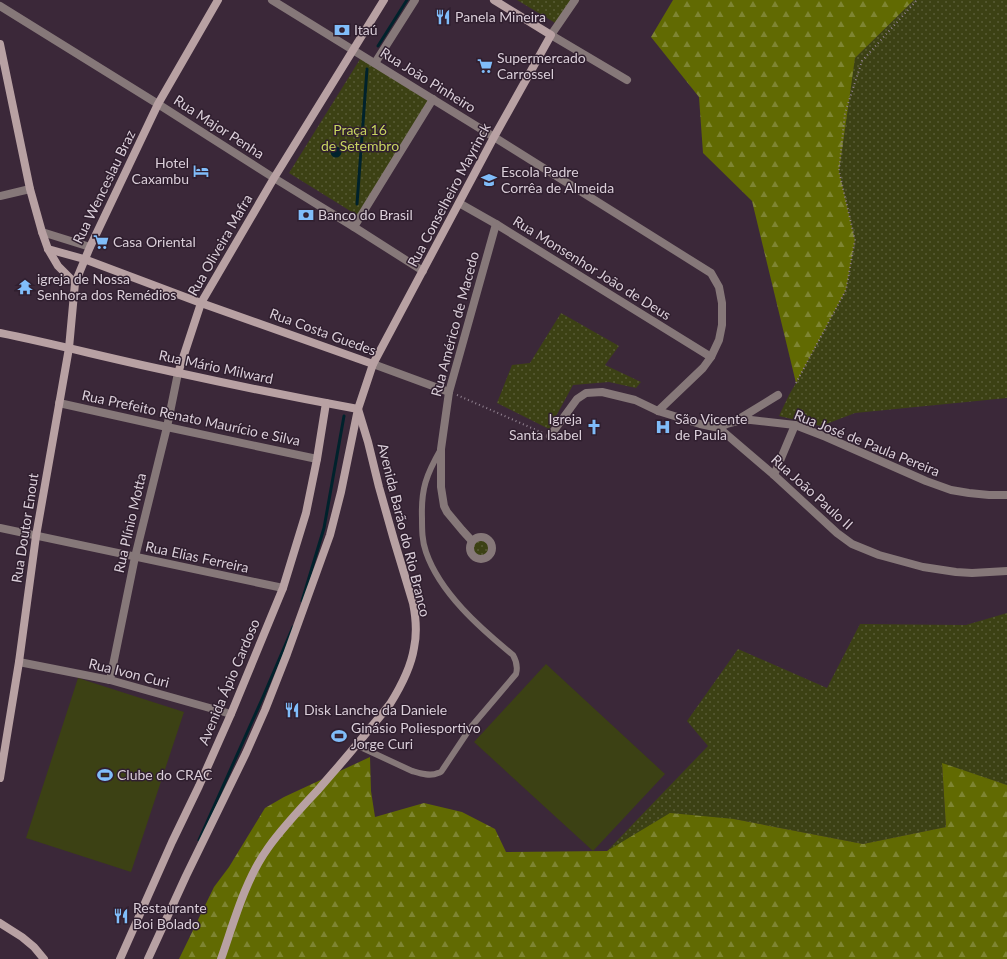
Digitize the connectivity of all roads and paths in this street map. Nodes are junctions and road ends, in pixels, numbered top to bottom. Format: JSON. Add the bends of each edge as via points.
{"nodes":[{"id":1,"x":218,"y":0,"type":"edge"},
{"id":2,"x":272,"y":0,"type":"edge"},
{"id":3,"x":384,"y":0,"type":"edge"},
{"id":4,"x":414,"y":0,"type":"edge"},
{"id":5,"x":494,"y":0,"type":"edge"},
{"id":6,"x":575,"y":0,"type":"edge"},
{"id":7,"x":917,"y":0,"type":"edge"},
{"id":8,"x":0,"y":6,"type":"edge"},
{"id":9,"x":551,"y":35,"type":"junction"},
{"id":10,"x":0,"y":44,"type":"edge"},
{"id":11,"x":353,"y":49,"type":"junction"},
{"id":12,"x":375,"y":63,"type":"junction"},
{"id":13,"x":627,"y":80,"type":"dead end"},
{"id":14,"x":433,"y":99,"type":"junction"},
{"id":15,"x":158,"y":104,"type":"junction"},
{"id":16,"x":494,"y":137,"type":"junction"},
{"id":17,"x":274,"y":178,"type":"junction"},
{"id":18,"x":30,"y":189,"type":"junction"},
{"id":19,"x":0,"y":196,"type":"edge"},
{"id":20,"x":459,"y":203,"type":"junction"},
{"id":21,"x":496,"y":224,"type":"junction"},
{"id":22,"x":354,"y":227,"type":"junction"},
{"id":23,"x":42,"y":232,"type":"junction"},
{"id":24,"x":90,"y":246,"type":"junction"},
{"id":25,"x":48,"y":249,"type":"junction"},
{"id":26,"x":84,"y":259,"type":"junction"},
{"id":27,"x":423,"y":271,"type":"junction"},
{"id":28,"x":75,"y":283,"type":"junction"},
{"id":29,"x":201,"y":303,"type":"junction"},
{"id":30,"x":0,"y":336,"type":"edge"},
{"id":31,"x":69,"y":348,"type":"junction"},
{"id":32,"x":711,"y":357,"type":"junction"},
{"id":33,"x":373,"y":364,"type":"junction"},
{"id":34,"x":178,"y":373,"type":"junction"},
{"id":35,"x":796,"y":383,"type":"dead end"},
{"id":36,"x":449,"y":392,"type":"junction"},
{"id":37,"x":778,"y":395,"type":"dead end"},
{"id":38,"x":59,"y":402,"type":"junction"},
{"id":39,"x":326,"y":403,"type":"junction"},
{"id":40,"x":358,"y":409,"type":"junction"},
{"id":41,"x":658,"y":411,"type":"junction"},
{"id":42,"x":734,"y":422,"type":"junction"},
{"id":43,"x":794,"y":425,"type":"junction"},
{"id":44,"x":167,"y":427,"type":"junction"},
{"id":45,"x":719,"y":428,"type":"junction"},
{"id":46,"x":550,"y":436,"type":"joint"},
{"id":47,"x":441,"y":450,"type":"junction"},
{"id":48,"x":317,"y":459,"type":"junction"},
{"id":49,"x":774,"y":476,"type":"junction"},
{"id":50,"x":1007,"y":495,"type":"edge"},
{"id":51,"x":0,"y":528,"type":"edge"},
{"id":52,"x":36,"y":536,"type":"junction"},
{"id":53,"x":472,"y":541,"type":"dead end"},
{"id":54,"x":135,"y":558,"type":"junction"},
{"id":55,"x":1007,"y":571,"type":"edge"},
{"id":56,"x":283,"y":588,"type":"junction"},
{"id":57,"x":19,"y":662,"type":"junction"},
{"id":58,"x":110,"y":680,"type":"junction"},
{"id":59,"x":231,"y":714,"type":"junction"},
{"id":60,"x":356,"y":745,"type":"junction"},
{"id":61,"x":0,"y":778,"type":"edge"},
{"id":62,"x":0,"y":924,"type":"edge"},
{"id":63,"x":44,"y":959,"type":"edge"},
{"id":64,"x":120,"y":959,"type":"edge"},
{"id":65,"x":148,"y":959,"type":"edge"},
{"id":66,"x":221,"y":959,"type":"edge"}],
"edges":[{"from":1,"to":15,"type":"street","name":"Rua Wenceslau Braz"},
{"from":2,"to":11,"type":"street","name":"Rua João Pinheiro"},
{"from":3,"to":11,"type":"street","name":"Rua Oliveira Mafra"},
{"from":4,"to":12,"type":"street"},
{"from":5,"to":9,"type":"street"},
{"from":6,"to":9,"type":"street","name":"Rua Conselheiro Mayrinck"},
{"from":7,"to":35,"type":"path","via":[[862,61],[845,113],[840,171],[855,240],[846,290]]},
{"from":8,"to":15,"type":"street","name":"Rua Major Penha"},
{"from":9,"to":13,"type":"street"},
{"from":9,"to":16,"type":"street","name":"Rua Conselheiro Mayrinck"},
{"from":10,"to":18,"type":"street"},
{"from":11,"to":12,"type":"street","name":"Rua João Pinheiro"},
{"from":11,"to":17,"type":"street","name":"Rua Oliveira Mafra"},
{"from":12,"to":14,"type":"street","name":"Rua João Pinheiro"},
{"from":14,"to":16,"type":"street","name":"Rua João Pinheiro"},
{"from":14,"to":22,"type":"street"},
{"from":15,"to":17,"type":"street","name":"Rua Major Penha"},
{"from":15,"to":24,"type":"street","name":"Rua Wenceslau Braz"},
{"from":16,"to":20,"type":"street","name":"Rua Conselheiro Mayrinck"},
{"from":16,"to":32,"type":"street","name":"Rua João Pinheiro","via":[[711,274],[721,294],[723,314],[719,340]]},
{"from":17,"to":22,"type":"street","name":"Rua Major Penha"},
{"from":17,"to":29,"type":"street","name":"Rua Oliveira Mafra"},
{"from":18,"to":19,"type":"street"},
{"from":18,"to":23,"type":"street"},
{"from":20,"to":21,"type":"street","name":"Rua Monsenhor João de Deus"},
{"from":20,"to":27,"type":"street","name":"Rua Conselheiro Mayrinck"},
{"from":21,"to":32,"type":"street","name":"Rua Monsenhor João de Deus"},
{"from":21,"to":36,"type":"street","name":"Rua Américo de Macedo"},
{"from":22,"to":27,"type":"street","name":"Rua Major Penha"},
{"from":23,"to":24,"type":"street"},
{"from":23,"to":25,"type":"street"},
{"from":24,"to":26,"type":"street","name":"Rua Wenceslau Braz"},
{"from":25,"to":26,"type":"street","name":"Rua Costa Guedes"},
{"from":25,"to":28,"type":"street","via":[[58,266]]},
{"from":26,"to":28,"type":"street","name":"Rua Wenceslau Braz"},
{"from":26,"to":29,"type":"street","name":"Rua Costa Guedes"},
{"from":27,"to":33,"type":"street","name":"Rua Conselheiro Mayrinck"},
{"from":28,"to":31,"type":"street","name":"Rua Doutor Enout"},
{"from":29,"to":33,"type":"street","name":"Rua Costa Guedes"},
{"from":29,"to":34,"type":"street","name":"Rua Oliveira Mafra"},
{"from":30,"to":31,"type":"street","name":"Rua Mário Milward"},
{"from":31,"to":34,"type":"street","name":"Rua Mário Milward"},
{"from":31,"to":38,"type":"street","name":"Rua Doutor Enout"},
{"from":32,"to":41,"type":"street"},
{"from":33,"to":36,"type":"street","name":"Rua Costa Guedes"},
{"from":33,"to":40,"type":"street","name":"Rua Conselheiro Mayrinck"},
{"from":34,"to":39,"type":"street","name":"Rua Mário Milward"},
{"from":34,"to":44,"type":"street","name":"Rua Plínio Motta"},
{"from":36,"to":46,"type":"path"},
{"from":36,"to":47,"type":"street","name":"Rua Américo de Macedo"},
{"from":37,"to":42,"type":"street"},
{"from":38,"to":44,"type":"street","name":"Rua Prefeito Renato Maurício e Silva"},
{"from":38,"to":52,"type":"street","name":"Rua Doutor Enout"},
{"from":39,"to":40,"type":"street","name":"Rua Mário Milward"},
{"from":39,"to":48,"type":"street","name":"Avenida Ápio Cardoso"},
{"from":40,"to":60,"type":"street","name":"Avenida Barão do Rio Branco","via":[[415,614],[416,629],[414,649],[403,681],[390,704]]},
{"from":40,"to":65,"type":"street","via":[[330,535],[266,710]]},
{"from":41,"to":45,"type":"street","name":"Rua João Paulo II"},
{"from":41,"to":46,"type":"street","name":"Rua João Paulo II","via":[[618,395],[586,393],[577,399]]},
{"from":42,"to":43,"type":"street","name":"Rua José de Paula Pereira","via":[[751,420]]},
{"from":42,"to":45,"type":"street","name":"Rua José de Paula Pereira"},
{"from":43,"to":49,"type":"street"},
{"from":43,"to":50,"type":"street","name":"Rua José de Paula Pereira","via":[[951,490]]},
{"from":44,"to":48,"type":"street","name":"Rua Prefeito Renato Maurício e Silva"},
{"from":44,"to":54,"type":"street","name":"Rua Plínio Motta"},
{"from":45,"to":49,"type":"street","name":"Rua João Paulo II"},
{"from":47,"to":53,"type":"street","name":"Rua Américo de Macedo","via":[[444,506]]},
{"from":47,"to":60,"type":"lane","via":[[427,474],[424,487],[423,539],[426,552],[452,596],[469,616],[516,660],[516,674],[471,727],[438,774],[412,771]]},
{"from":48,"to":56,"type":"street","name":"Avenida Ápio Cardoso","via":[[306,513]]},
{"from":49,"to":55,"type":"street","name":"Rua João Paulo II","via":[[837,533],[863,549],[924,567],[956,572]]},
{"from":51,"to":52,"type":"street","name":"Rua Elias Ferreira"},
{"from":52,"to":54,"type":"street","name":"Rua Elias Ferreira"},
{"from":52,"to":57,"type":"street","name":"Rua Doutor Enout"},
{"from":54,"to":56,"type":"street","name":"Rua Elias Ferreira"},
{"from":54,"to":58,"type":"street","name":"Rua Plínio Motta"},
{"from":56,"to":59,"type":"street","name":"Avenida Ápio Cardoso"},
{"from":57,"to":58,"type":"street","name":"Rua Ivon Curi"},
{"from":57,"to":61,"type":"street","name":"Rua Doutor Enout"},
{"from":58,"to":59,"type":"street","name":"Rua Ivon Curi"},
{"from":59,"to":64,"type":"street","name":"Avenida Ápio Cardoso"},
{"from":60,"to":66,"type":"street","name":"Avenida Barão do Rio Branco","via":[[297,812],[259,861]]},
{"from":62,"to":63,"type":"street","via":[[22,937]]}]}
